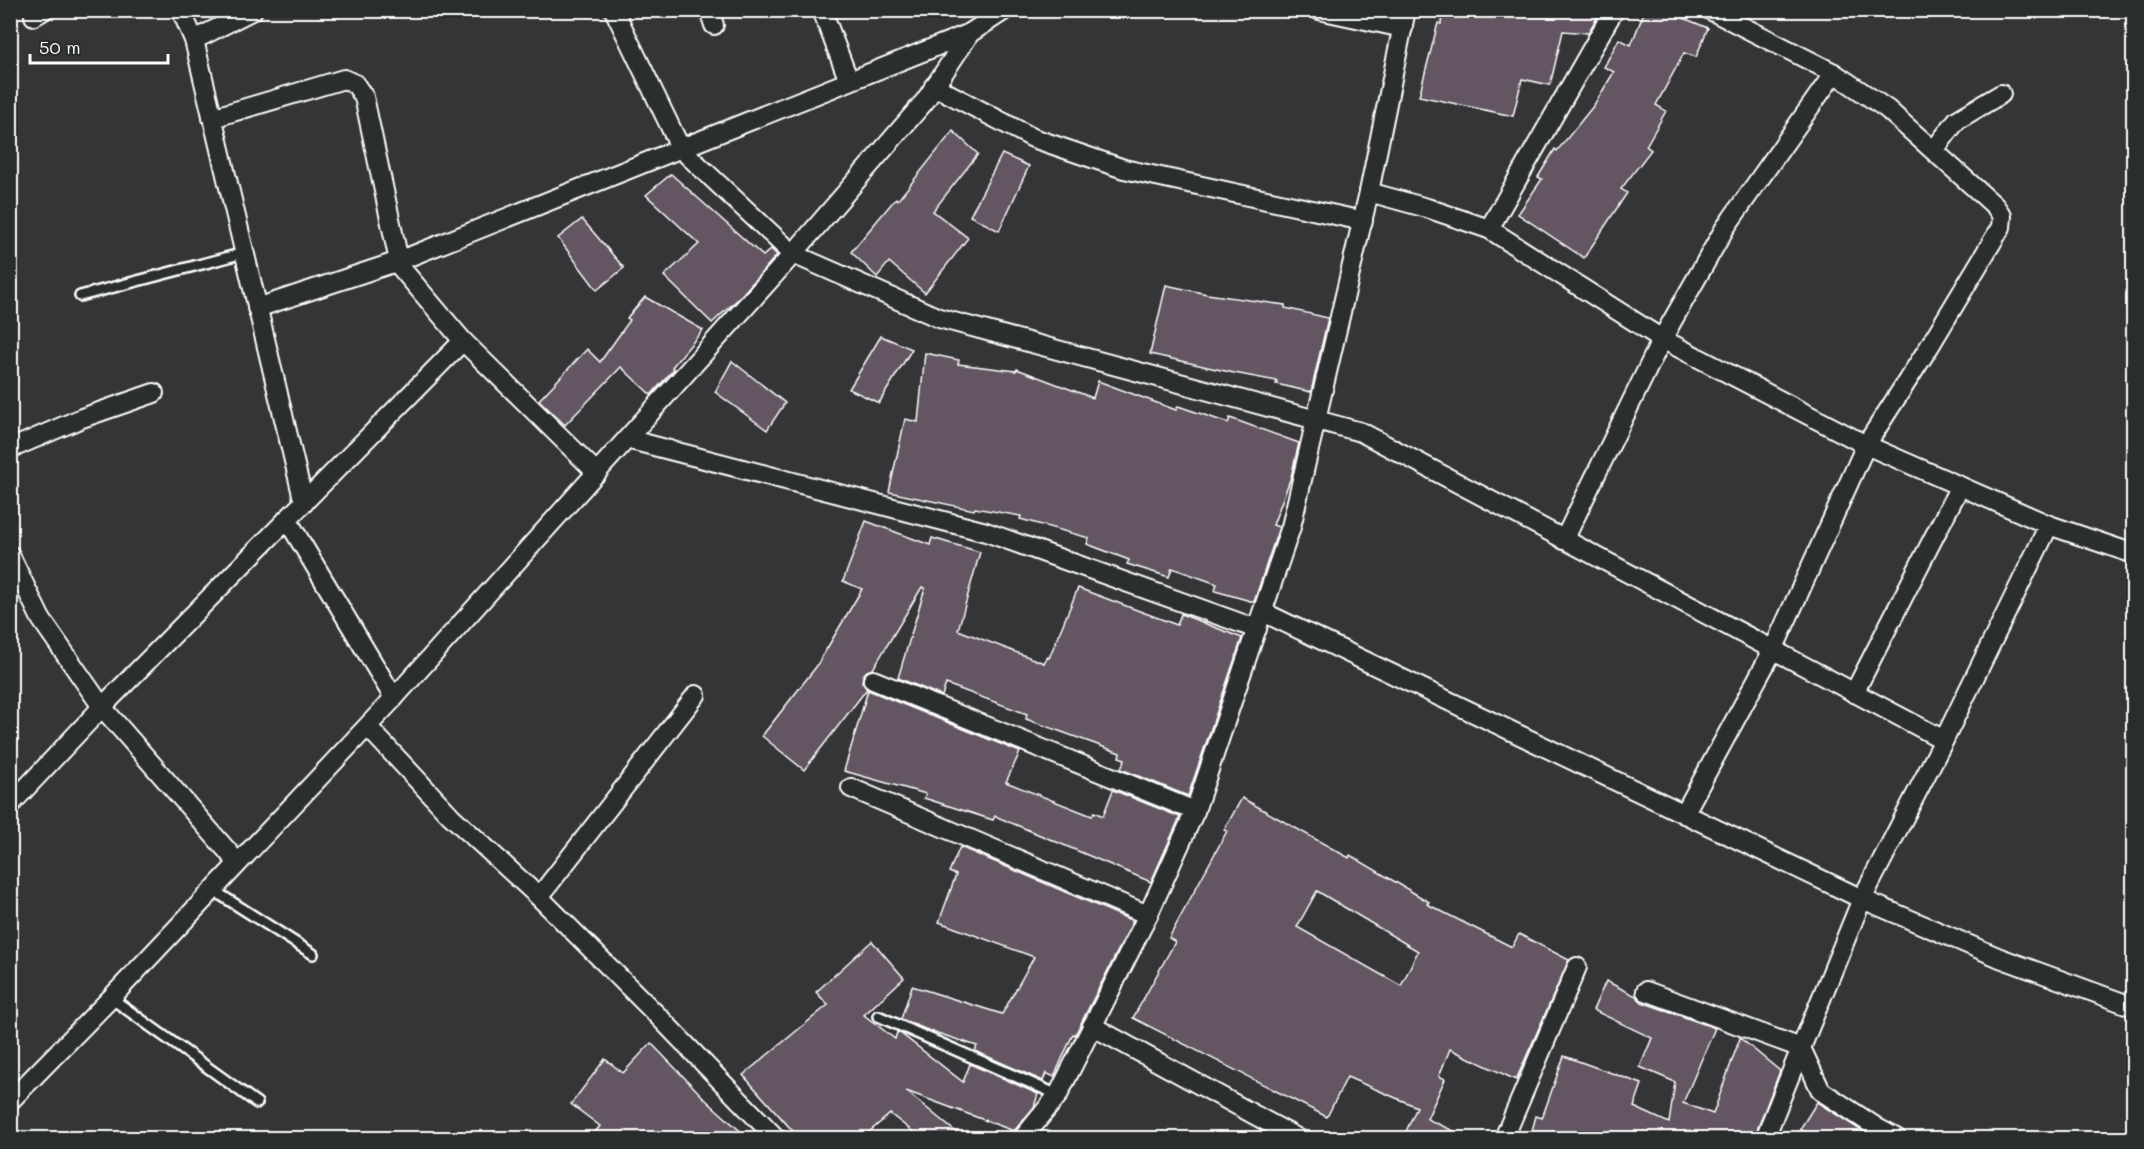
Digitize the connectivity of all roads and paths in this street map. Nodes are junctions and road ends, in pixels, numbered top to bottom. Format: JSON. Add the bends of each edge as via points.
{"nodes":[{"id":1,"x":181,"y":10,"type":"edge"},
{"id":2,"x":254,"y":10,"type":"edge"},
{"id":3,"x":614,"y":10,"type":"edge"},
{"id":4,"x":822,"y":10,"type":"edge"},
{"id":5,"x":1005,"y":10,"type":"edge"},
{"id":6,"x":1319,"y":10,"type":"edge"},
{"id":7,"x":1614,"y":10,"type":"edge"},
{"id":8,"x":1710,"y":10,"type":"edge"},
{"id":9,"x":1404,"y":19,"type":"edge"},
{"id":10,"x":970,"y":33,"type":"junction"},
{"id":11,"x":194,"y":40,"type":"junction"},
{"id":12,"x":1834,"y":73,"type":"junction"},
{"id":13,"x":849,"y":81,"type":"junction"},
{"id":14,"x":934,"y":86,"type":"junction"},
{"id":15,"x":2001,"y":94,"type":"dead end"},
{"id":16,"x":212,"y":118,"type":"junction"},
{"id":17,"x":681,"y":149,"type":"junction"},
{"id":18,"x":1934,"y":150,"type":"junction"},
{"id":19,"x":1369,"y":192,"type":"junction"},
{"id":20,"x":1363,"y":221,"type":"junction"},
{"id":21,"x":1489,"y":229,"type":"junction"},
{"id":22,"x":244,"y":253,"type":"junction"},
{"id":23,"x":794,"y":254,"type":"junction"},
{"id":24,"x":397,"y":261,"type":"junction"},
{"id":25,"x":80,"y":296,"type":"dead end"},
{"id":26,"x":256,"y":308,"type":"junction"},
{"id":27,"x":1662,"y":339,"type":"junction"},
{"id":28,"x":463,"y":341,"type":"junction"},
{"id":29,"x":154,"y":393,"type":"dead end"},
{"id":30,"x":1316,"y":421,"type":"junction"},
{"id":31,"x":627,"y":439,"type":"junction"},
{"id":32,"x":1866,"y":445,"type":"junction"},
{"id":33,"x":10,"y":449,"type":"edge"},
{"id":34,"x":597,"y":473,"type":"junction"},
{"id":35,"x":1960,"y":486,"type":"junction"},
{"id":36,"x":304,"y":503,"type":"junction"},
{"id":37,"x":287,"y":519,"type":"junction"},
{"id":38,"x":2049,"y":525,"type":"junction"},
{"id":39,"x":1564,"y":540,"type":"junction"},
{"id":40,"x":2133,"y":554,"type":"edge"},
{"id":41,"x":10,"y":555,"type":"edge"},
{"id":42,"x":1260,"y":620,"type":"junction"},
{"id":43,"x":1773,"y":650,"type":"junction"},
{"id":44,"x":873,"y":680,"type":"dead end"},
{"id":45,"x":1854,"y":693,"type":"junction"},
{"id":46,"x":696,"y":695,"type":"dead end"},
{"id":47,"x":394,"y":699,"type":"junction"},
{"id":48,"x":102,"y":707,"type":"junction"},
{"id":49,"x":368,"y":727,"type":"junction"},
{"id":50,"x":1944,"y":740,"type":"junction"},
{"id":51,"x":850,"y":788,"type":"dead end"},
{"id":52,"x":10,"y":805,"type":"edge"},
{"id":53,"x":1195,"y":811,"type":"junction"},
{"id":54,"x":1684,"y":814,"type":"junction"},
{"id":55,"x":238,"y":863,"type":"junction"},
{"id":56,"x":213,"y":890,"type":"junction"},
{"id":57,"x":539,"y":897,"type":"junction"},
{"id":58,"x":1862,"y":899,"type":"junction"},
{"id":59,"x":1149,"y":915,"type":"junction"},
{"id":60,"x":314,"y":954,"type":"dead end"},
{"id":61,"x":1577,"y":967,"type":"dead end"},
{"id":62,"x":1646,"y":991,"type":"dead end"},
{"id":63,"x":111,"y":998,"type":"junction"},
{"id":64,"x":2133,"y":1007,"type":"edge"},
{"id":65,"x":878,"y":1016,"type":"dead end"},
{"id":66,"x":1092,"y":1026,"type":"junction"},
{"id":67,"x":1801,"y":1048,"type":"junction"},
{"id":68,"x":1058,"y":1095,"type":"junction"},
{"id":69,"x":10,"y":1101,"type":"edge"},
{"id":70,"x":257,"y":1103,"type":"dead end"},
{"id":71,"x":776,"y":1138,"type":"edge"},
{"id":72,"x":1023,"y":1138,"type":"edge"},
{"id":73,"x":1297,"y":1138,"type":"edge"},
{"id":74,"x":1504,"y":1138,"type":"edge"},
{"id":75,"x":1765,"y":1138,"type":"edge"},
{"id":76,"x":1896,"y":1138,"type":"edge"}],
"edges":[{"from":1,"to":11,"type":"street"},
{"from":2,"to":11,"type":"street"},
{"from":3,"to":17,"type":"street"},
{"from":4,"to":13,"type":"street"},
{"from":5,"to":10,"type":"street"},
{"from":6,"to":9,"type":"street"},
{"from":7,"to":21,"type":"street"},
{"from":8,"to":12,"type":"street"},
{"from":9,"to":19,"type":"street"},
{"from":10,"to":13,"type":"street"},
{"from":10,"to":14,"type":"street"},
{"from":11,"to":16,"type":"street"},
{"from":12,"to":18,"type":"street","via":[[1887,109]]},
{"from":12,"to":27,"type":"street","via":[[1725,228]]},
{"from":13,"to":17,"type":"street"},
{"from":14,"to":20,"type":"street","via":[[1033,138],[1124,169]]},
{"from":14,"to":23,"type":"street"},
{"from":15,"to":18,"type":"street","via":[[1957,120]]},
{"from":16,"to":22,"type":"street"},
{"from":16,"to":24,"type":"street","via":[[344,79],[355,84],[364,97]]},
{"from":17,"to":23,"type":"street"},
{"from":17,"to":24,"type":"street"},
{"from":18,"to":32,"type":"street","via":[[1995,206],[2002,216],[2001,227]]},
{"from":19,"to":20,"type":"street"},
{"from":19,"to":21,"type":"street"},
{"from":20,"to":30,"type":"street"},
{"from":21,"to":27,"type":"street"},
{"from":22,"to":25,"type":"lane"},
{"from":22,"to":26,"type":"street"},
{"from":23,"to":30,"type":"street","via":[[939,318]]},
{"from":23,"to":31,"type":"street"},
{"from":24,"to":26,"type":"street"},
{"from":24,"to":28,"type":"street"},
{"from":26,"to":36,"type":"street"},
{"from":27,"to":32,"type":"street"},
{"from":27,"to":39,"type":"street"},
{"from":28,"to":34,"type":"street"},
{"from":28,"to":36,"type":"street"},
{"from":29,"to":33,"type":"street"},
{"from":30,"to":39,"type":"street","via":[[1361,432]]},
{"from":30,"to":42,"type":"street","via":[[1291,527]]},
{"from":31,"to":34,"type":"street"},
{"from":31,"to":42,"type":"street","via":[[986,532]]},
{"from":32,"to":35,"type":"street"},
{"from":32,"to":43,"type":"street"},
{"from":34,"to":47,"type":"street"},
{"from":35,"to":38,"type":"street"},
{"from":35,"to":45,"type":"street"},
{"from":36,"to":37,"type":"street"},
{"from":37,"to":47,"type":"street"},
{"from":37,"to":48,"type":"street"},
{"from":38,"to":40,"type":"street"},
{"from":38,"to":50,"type":"street"},
{"from":39,"to":43,"type":"street"},
{"from":41,"to":48,"type":"street","via":[[41,619]]},
{"from":42,"to":53,"type":"street"},
{"from":42,"to":54,"type":"street"},
{"from":43,"to":45,"type":"street"},
{"from":43,"to":54,"type":"street"},
{"from":44,"to":53,"type":"street"},
{"from":45,"to":50,"type":"street"},
{"from":46,"to":57,"type":"street"},
{"from":47,"to":49,"type":"street"},
{"from":48,"to":52,"type":"street"},
{"from":48,"to":55,"type":"street"},
{"from":49,"to":55,"type":"street"},
{"from":49,"to":57,"type":"street","via":[[451,816]]},
{"from":50,"to":58,"type":"street"},
{"from":51,"to":59,"type":"street"},
{"from":53,"to":59,"type":"street"},
{"from":54,"to":58,"type":"street"},
{"from":55,"to":56,"type":"street"},
{"from":56,"to":60,"type":"lane"},
{"from":56,"to":63,"type":"street"},
{"from":57,"to":71,"type":"street"},
{"from":58,"to":64,"type":"street","via":[[2000,958]]},
{"from":58,"to":67,"type":"street"},
{"from":59,"to":66,"type":"street"},
{"from":61,"to":74,"type":"street"},
{"from":62,"to":67,"type":"street"},
{"from":63,"to":69,"type":"street"},
{"from":63,"to":70,"type":"lane"},
{"from":65,"to":68,"type":"lane"},
{"from":66,"to":68,"type":"street"},
{"from":66,"to":73,"type":"street"},
{"from":67,"to":75,"type":"street"},
{"from":67,"to":76,"type":"street","via":[[1821,1091]]},
{"from":68,"to":72,"type":"street"}]}
